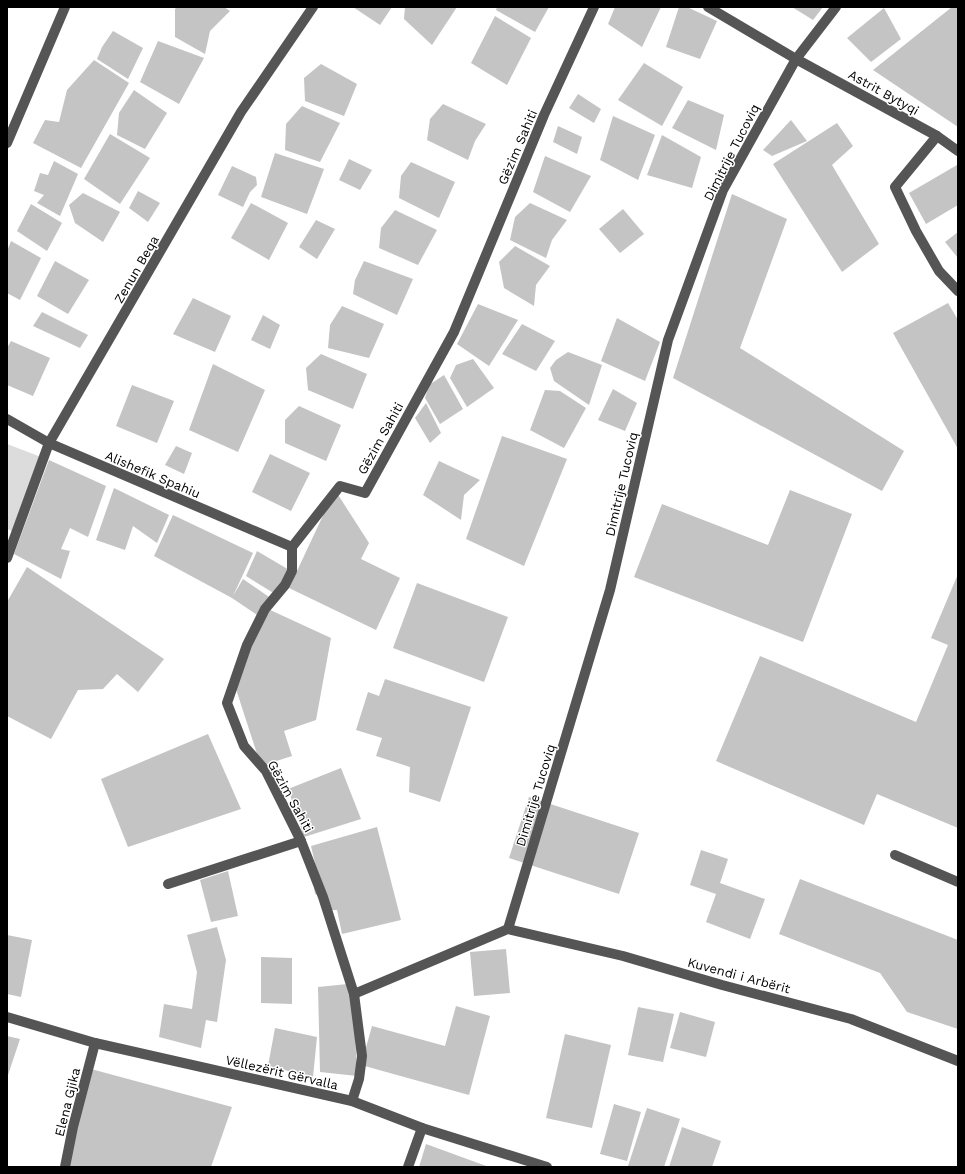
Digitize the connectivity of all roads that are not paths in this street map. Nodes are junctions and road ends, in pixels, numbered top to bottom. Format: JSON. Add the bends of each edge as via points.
{"nodes":[{"id":1,"x":64,"y":7,"type":"edge"},
{"id":2,"x":314,"y":7,"type":"edge"},
{"id":3,"x":594,"y":7,"type":"edge"},
{"id":4,"x":708,"y":7,"type":"edge"},
{"id":5,"x":836,"y":7,"type":"edge"},
{"id":6,"x":796,"y":59,"type":"junction"},
{"id":7,"x":937,"y":136,"type":"junction"},
{"id":8,"x":7,"y":143,"type":"edge"},
{"id":9,"x":958,"y":151,"type":"edge"},
{"id":10,"x":958,"y":291,"type":"edge"},
{"id":11,"x":7,"y":419,"type":"edge"},
{"id":12,"x":49,"y":443,"type":"junction"},
{"id":13,"x":292,"y":547,"type":"junction"},
{"id":14,"x":7,"y":558,"type":"edge"},
{"id":15,"x":301,"y":841,"type":"junction"},
{"id":16,"x":895,"y":855,"type":"dead end"},
{"id":17,"x":958,"y":882,"type":"edge"},
{"id":18,"x":168,"y":884,"type":"dead end"},
{"id":19,"x":508,"y":929,"type":"junction"},
{"id":20,"x":354,"y":994,"type":"junction"},
{"id":21,"x":7,"y":1017,"type":"edge"},
{"id":22,"x":95,"y":1043,"type":"junction"},
{"id":23,"x":958,"y":1061,"type":"edge"},
{"id":24,"x":352,"y":1101,"type":"junction"},
{"id":25,"x":422,"y":1128,"type":"junction"},
{"id":26,"x":65,"y":1167,"type":"edge"},
{"id":27,"x":408,"y":1167,"type":"edge"},
{"id":28,"x":547,"y":1167,"type":"edge"}],
"edges":[{"from":1,"to":8,"type":"street"},
{"from":2,"to":12,"type":"street","name":"Zenun Beqa","via":[[241,112]]},
{"from":3,"to":13,"type":"street","name":"Gëzim Sahiti","via":[[544,115],[454,332],[368,486],[364,493],[340,486]]},
{"from":4,"to":6,"type":"street","name":"Astrit Bytyqi"},
{"from":5,"to":6,"type":"street"},
{"from":6,"to":7,"type":"street","name":"Astrit Bytyqi"},
{"from":6,"to":19,"type":"street","name":"Dimitrije Tucoviq","via":[[723,190],[668,340],[610,590]]},
{"from":7,"to":9,"type":"street","name":"Astrit Bytyqi"},
{"from":7,"to":10,"type":"street","via":[[895,187],[939,271]]},
{"from":11,"to":12,"type":"street","name":"Alishefik Spahiu"},
{"from":12,"to":13,"type":"street","name":"Alishefik Spahiu"},
{"from":12,"to":14,"type":"street","name":"Zenun Beqa"},
{"from":13,"to":15,"type":"street","name":"Gëzim Sahiti","via":[[292,571],[285,586],[265,609],[247,645],[227,703],[244,746],[266,771]]},
{"from":15,"to":18,"type":"street"},
{"from":15,"to":20,"type":"street","name":"Gëzim Sahiti","via":[[323,897]]},
{"from":16,"to":17,"type":"street"},
{"from":19,"to":20,"type":"street"},
{"from":19,"to":23,"type":"street","name":"Kuvendi i Arbërit","via":[[623,956],[851,1019]]},
{"from":20,"to":24,"type":"street","name":"Gëzim Sahiti","via":[[362,1056],[359,1079]]},
{"from":21,"to":22,"type":"street","name":"Vëllezërit Gërvalla"},
{"from":22,"to":24,"type":"street","name":"Vëllezërit Gërvalla"},
{"from":22,"to":26,"type":"street","name":"Elena Gjika"},
{"from":24,"to":25,"type":"street","name":"Vëllezërit Gërvalla"},
{"from":25,"to":27,"type":"street"},
{"from":25,"to":28,"type":"street","name":"Vëllezërit Gërvalla"}]}
